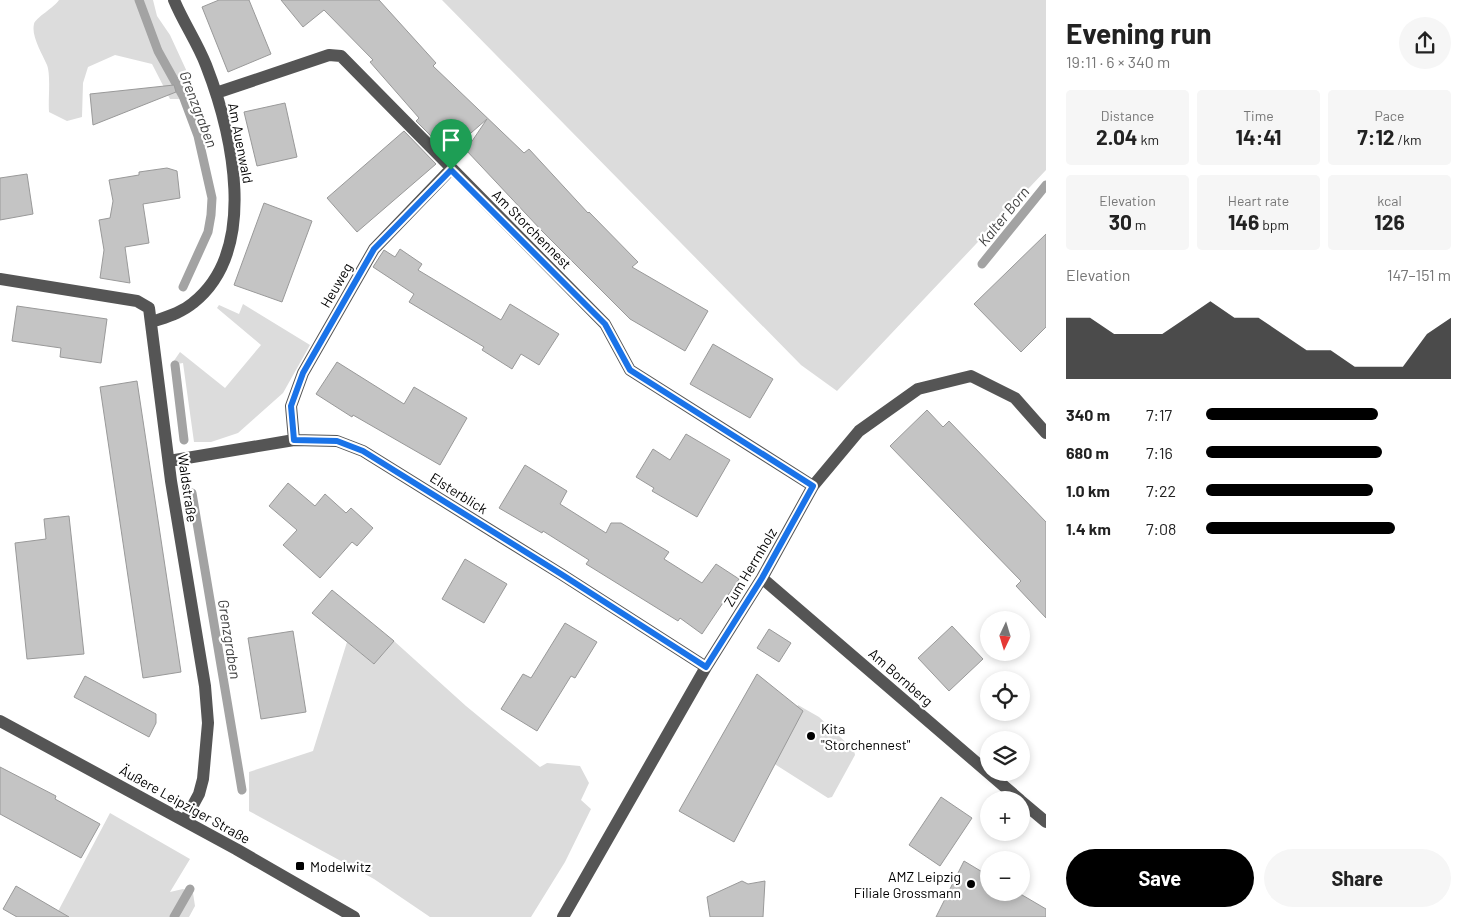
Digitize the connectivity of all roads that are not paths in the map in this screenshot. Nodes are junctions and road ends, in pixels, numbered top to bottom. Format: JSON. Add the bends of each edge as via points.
{"nodes":[{"id":1,"x":174,"y":0,"type":"edge"},
{"id":2,"x":216,"y":94,"type":"junction"},
{"id":3,"x":451,"y":170,"type":"junction"},
{"id":4,"x":0,"y":279,"type":"edge"},
{"id":5,"x":152,"y":322,"type":"junction"},
{"id":6,"x":1046,"y":433,"type":"edge"},
{"id":7,"x":294,"y":440,"type":"junction"},
{"id":8,"x":169,"y":461,"type":"junction"},
{"id":9,"x":813,"y":486,"type":"junction"},
{"id":10,"x":762,"y":578,"type":"junction"},
{"id":11,"x":706,"y":667,"type":"junction"},
{"id":12,"x":0,"y":721,"type":"edge"},
{"id":13,"x":1010,"y":791,"type":"edge"},
{"id":14,"x":1030,"y":808,"type":"edge"},
{"id":15,"x":185,"y":820,"type":"junction"},
{"id":16,"x":1046,"y":822,"type":"edge"},
{"id":17,"x":354,"y":917,"type":"edge"},
{"id":18,"x":563,"y":917,"type":"edge"}],
"edges":[{"from":1,"to":2,"type":"street","name":"Am Auenwald","via":[[205,62]]},
{"from":2,"to":3,"type":"street","name":"Am Storchennest","via":[[329,55],[341,56]]},
{"from":2,"to":5,"type":"street","name":"Am Auenwald","via":[[235,183],[236,205],[230,236],[218,273],[205,291],[194,303],[177,313]]},
{"from":3,"to":7,"type":"street","name":"Heuweg","via":[[374,249],[303,373],[291,406]]},
{"from":3,"to":9,"type":"street","name":"Am Storchennest","via":[[605,324],[630,370]]},
{"from":4,"to":5,"type":"street","name":"Waldstraße","via":[[137,301],[149,308]]},
{"from":5,"to":8,"type":"street","name":"Waldstraße"},
{"from":6,"to":9,"type":"street","name":"Zum Herrnholz","via":[[1014,398],[971,376],[918,389],[859,431]]},
{"from":7,"to":8,"type":"street","name":"Elsterblick"},
{"from":7,"to":11,"type":"street","name":"Elsterblick","via":[[337,441],[363,451]]},
{"from":8,"to":15,"type":"street","name":"Waldstraße","via":[[208,723],[203,779]]},
{"from":9,"to":10,"type":"street","name":"Zum Herrnholz"},
{"from":10,"to":11,"type":"street","name":"Zum Herrnholz"},
{"from":10,"to":13,"type":"street","name":"Am Bornberg"},
{"from":11,"to":18,"type":"street","name":"Zum Herrnholz"},
{"from":12,"to":15,"type":"street","name":"Äußere Leipziger Straße"},
{"from":14,"to":16,"type":"street","name":"Am Bornberg"},
{"from":15,"to":17,"type":"street","name":"Äußere Leipziger Straße"}]}
